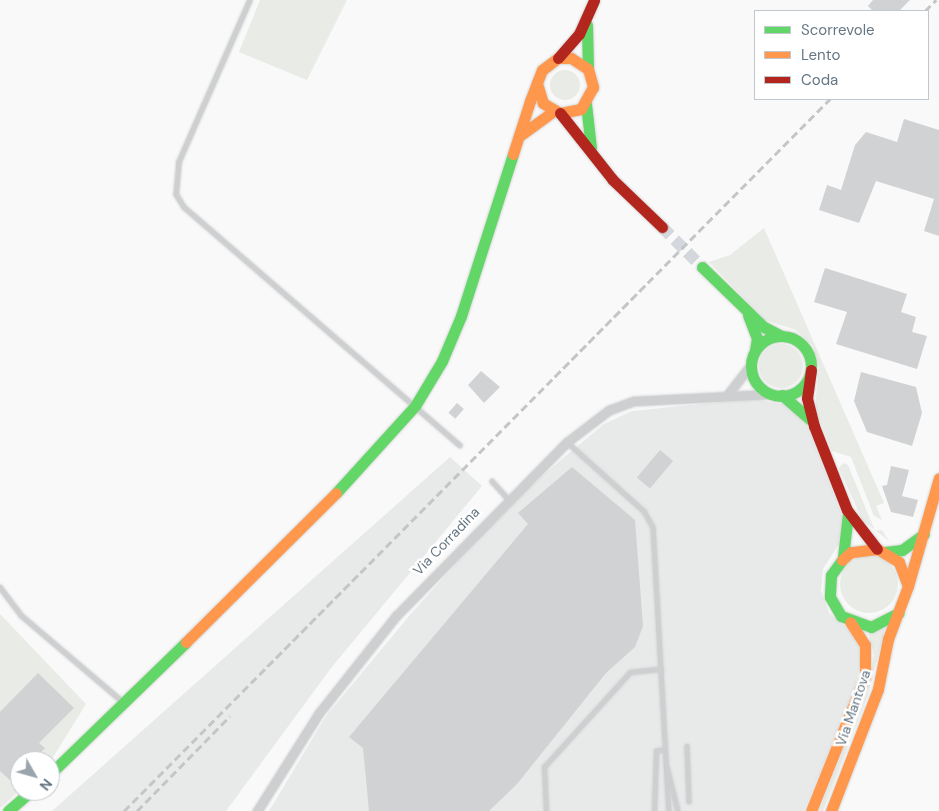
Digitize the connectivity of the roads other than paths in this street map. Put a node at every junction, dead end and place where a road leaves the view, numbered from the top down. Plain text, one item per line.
1 (250, 0) edge
2 (594, 0) edge
3 (589, 13) junction
4 (558, 58) junction
5 (588, 69) junction
6 (537, 83) junction
7 (586, 104) junction
8 (558, 112) junction
9 (522, 134) junction
10 (591, 150) junction
11 (662, 227) tunnel mouth
12 (702, 267) tunnel mouth
13 (744, 309) junction
14 (782, 336) junction
15 (755, 351) junction
16 (752, 363) junction
17 (811, 370) junction
18 (728, 394) junction
19 (777, 395) junction
20 (415, 406) junction
21 (814, 426) junction
22 (567, 442) junction
23 (460, 445) dead end
24 (939, 478) edge
25 (492, 481) dead end
26 (508, 499) junction
27 (848, 510) junction
28 (926, 530) junction
29 (881, 550) junction
30 (844, 557) junction
31 (908, 586) junction
32 (0, 587) edge
33 (899, 613) junction
34 (850, 622) junction
35 (661, 668) junction
36 (126, 704) junction
37 (687, 746) dead end
38 (664, 749) junction
39 (665, 760) junction
40 (60, 765) edge
41 (20, 801) edge
42 (689, 801) dead end
43 (8, 811) edge
44 (257, 811) edge
45 (546, 811) edge
46 (654, 811) edge
47 (669, 811) edge
48 (678, 811) edge
49 (811, 811) edge
50 (831, 811) edge

1 - 20 lane
2 - 3 main road
3 - 4 main road
3 - 5 main road
4 - 5 main road
4 - 6 main road
5 - 7 main road
6 - 8 main road
6 - 9 main road
7 - 8 main road
7 - 10 main road
8 - 9 main road
8 - 10 main road
9 - 20 main road
10 - 11 main road
12 - 13 main road
13 - 14 main road
13 - 15 main road
14 - 15 main road
14 - 17 main road
15 - 16 main road
16 - 18 street
16 - 19 main road
17 - 19 main road
17 - 21 main road
18 - 19 street, Via Corradina
18 - 22 street, Via Corradina
19 - 21 main road
20 - 23 lane
20 - 36 main road
21 - 27 main road
22 - 26 street, Via Corradina
22 - 35 lane
24 - 28 main road, Via Mantova
25 - 26 lane
26 - 44 street, Via Corradina
27 - 29 main road
27 - 30 main road
28 - 29 main road
28 - 31 main road, Via Mantova
29 - 30 main road
29 - 31 main road
30 - 34 main road, Via Mantova
31 - 33 main road, Via Mantova
32 - 36 lane
33 - 34 main road
33 - 50 main road, Via Mantova
34 - 49 main road, Via Mantova
35 - 38 lane
35 - 45 lane
36 - 40 main road
37 - 42 lane
38 - 39 lane
38 - 46 lane
39 - 47 lane
39 - 48 lane
41 - 43 main road

